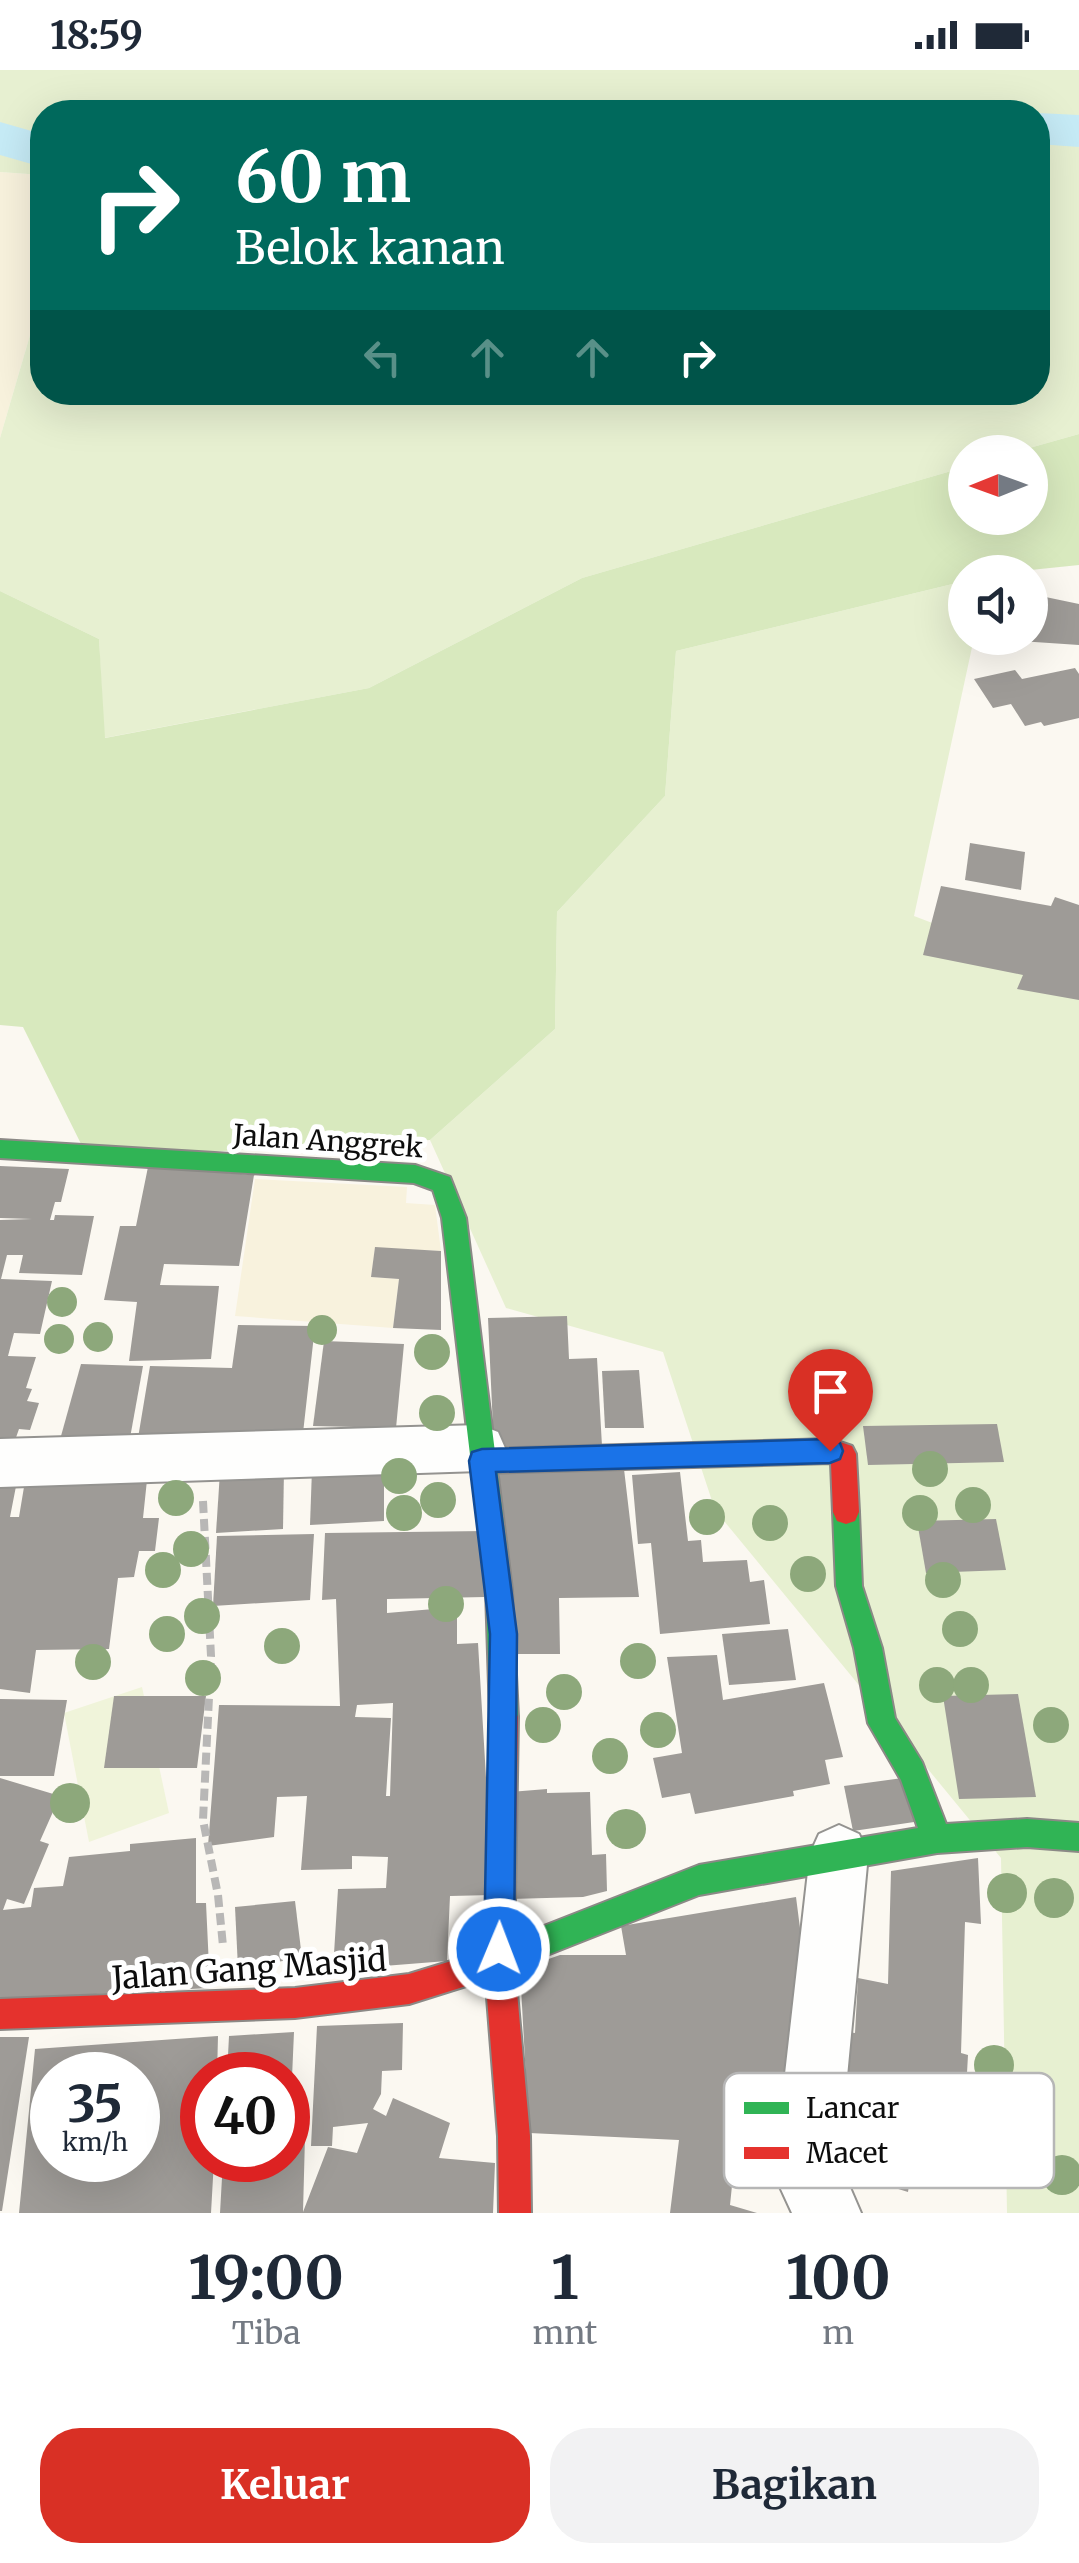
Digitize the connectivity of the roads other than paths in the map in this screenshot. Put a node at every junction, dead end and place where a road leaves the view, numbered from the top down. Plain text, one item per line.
1 (0, 1149) edge
2 (481, 1455) junction
3 (0, 1462) edge
4 (1079, 1837) edge
5 (936, 1839) junction
6 (839, 1854) junction
7 (499, 1958) junction
8 (0, 2014) edge
9 (816, 2073) edge
10 (813, 2188) edge
11 (515, 2213) edge
12 (829, 2213) edge

1 - 2 street, Jalan Anggrek
2 - 3 street
2 - 5 street
2 - 7 street
4 - 5 street, Jalan Gang Masjid
5 - 6 street, Jalan Gang Masjid
6 - 7 street, Jalan Gang Masjid
6 - 9 street
7 - 8 street, Jalan Gang Masjid
7 - 11 street
10 - 12 street

